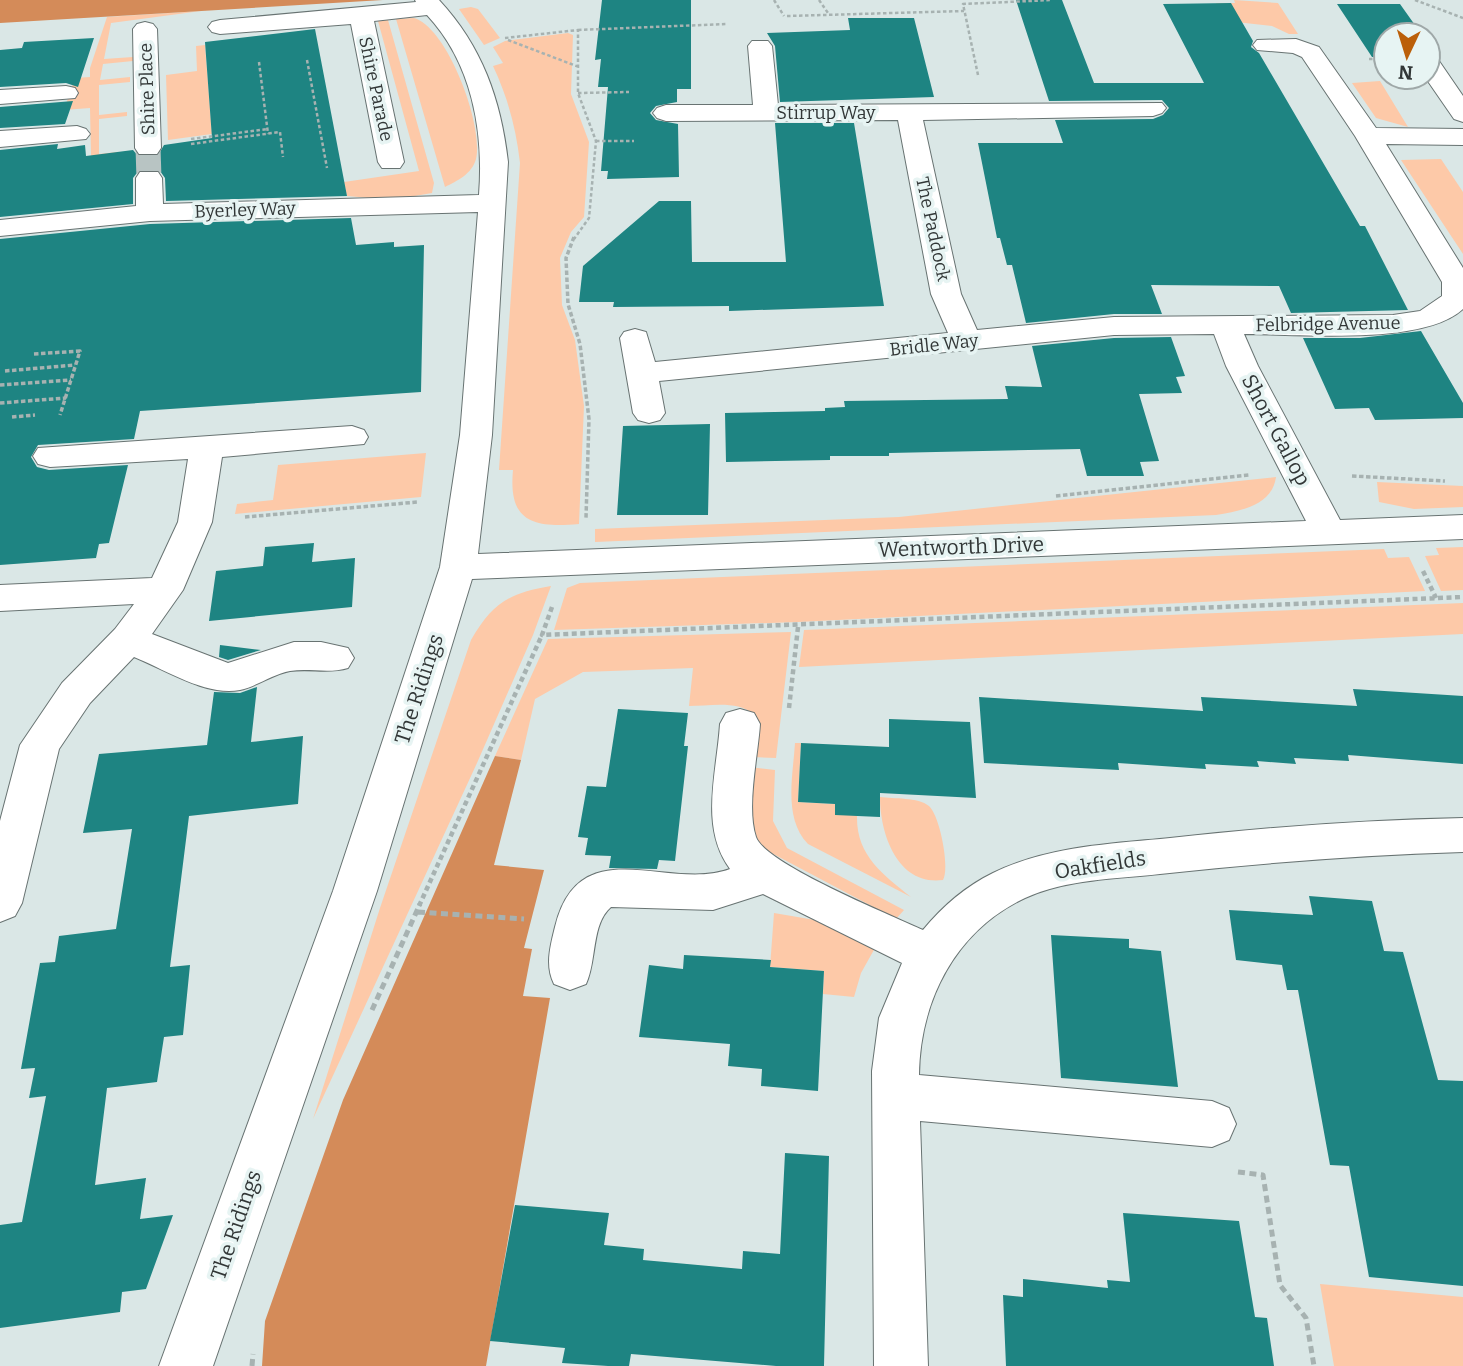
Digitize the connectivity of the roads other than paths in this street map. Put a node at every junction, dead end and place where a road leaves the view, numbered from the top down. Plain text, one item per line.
1 (429, 4) edge
2 (361, 16) junction
3 (220, 27) dead end
4 (145, 29) dead end
5 (1265, 45) dead end
6 (760, 46) dead end
7 (1442, 83) edge
8 (980, 86) road end
9 (66, 93) dead end
10 (0, 97) edge
11 (1153, 108) dead end
12 (909, 112) junction
13 (986, 112) junction
14 (766, 113) junction
15 (1463, 114) edge
16 (77, 134) dead end
17 (1368, 136) junction
18 (1463, 137) edge
19 (0, 139) edge
20 (666, 140) dead end
21 (148, 148) tunnel mouth
22 (391, 162) dead end
23 (149, 178) tunnel mouth
24 (491, 203) junction
25 (150, 213) junction
26 (0, 228) edge
27 (1430, 320) junction
28 (1463, 324) edge
29 (1226, 326) junction
30 (635, 338) dead end
31 (967, 342) junction
32 (642, 373) junction
33 (649, 413) dead end
34 (352, 437) dead end
35 (207, 447) junction
36 (50, 456) road end
37 (1463, 527) edge
38 (1330, 533) junction
39 (458, 566) junction
40 (165, 590) junction
41 (0, 597) edge
42 (128, 639) junction
43 (335, 658) dead end
44 (740, 724) dead end
45 (1461, 839) edge
46 (764, 874) junction
47 (2, 887) edge
48 (930, 955) junction
49 (570, 970) dead end
50 (895, 1096) junction
51 (1212, 1124) road end
52 (186, 1366) edge
53 (901, 1366) edge

1 - 2 street, Shire Parade
1 - 24 street, The Ridings
2 - 3 street, Shire Parade
2 - 22 street, Shire Parade
4 - 21 street, Shire Place
5 - 17 street, Felbridge Avenue
6 - 14 street
7 - 15 street
8 - 13 street
9 - 10 street
11 - 13 street, Stirrup Way
12 - 13 street, Stirrup Way
12 - 14 street, Stirrup Way
12 - 31 street, The Paddock
14 - 20 street, Stirrup Way
16 - 19 street
17 - 18 street
17 - 27 street, Felbridge Avenue
23 - 25 street
24 - 25 street, Byerley Way
24 - 39 street, The Ridings
25 - 26 street, Byerley Way
27 - 28 street, Felbridge Avenue
27 - 29 street, Felbridge Avenue
29 - 31 street, Bridle Way
29 - 38 street, Short Gallop
30 - 32 street
31 - 32 street, Bridle Way
32 - 33 street
34 - 35 street
35 - 36 street
35 - 40 street
37 - 38 street, Wentworth Drive
38 - 39 street, Wentworth Drive
39 - 52 street, The Ridings
40 - 41 street
40 - 42 street
42 - 43 street
42 - 47 street
44 - 46 street
45 - 48 street, Oakfields
46 - 48 street
46 - 49 street
48 - 50 street, Oakfields
50 - 51 street
50 - 53 street, Oakfields

